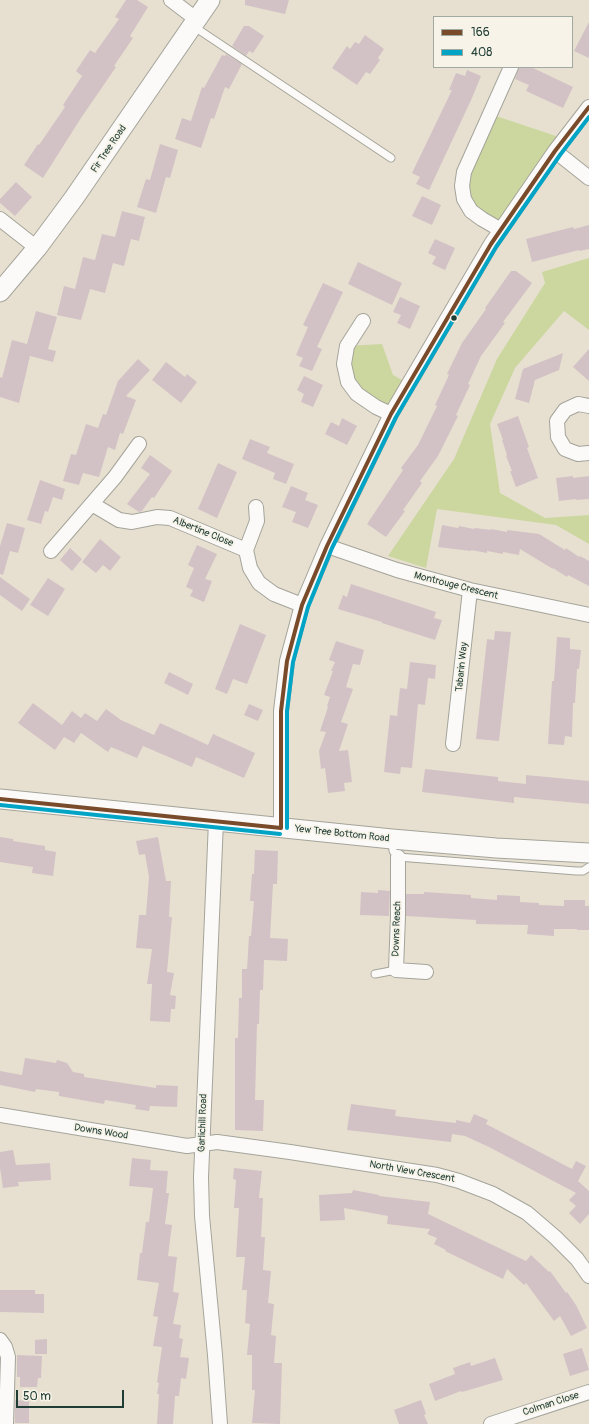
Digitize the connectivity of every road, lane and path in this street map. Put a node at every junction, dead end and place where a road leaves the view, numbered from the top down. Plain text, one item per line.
1 (171, 0) edge
2 (210, 0) edge
3 (194, 22) junction
4 (511, 68) edge
5 (589, 107) edge
6 (555, 151) junction
7 (391, 158) dead end
8 (589, 178) edge
9 (0, 219) edge
10 (501, 230) junction
11 (37, 248) junction
12 (0, 292) edge
13 (362, 321) dead end
14 (589, 406) edge
15 (391, 414) junction
16 (139, 444) dead end
17 (589, 453) edge
18 (92, 504) junction
19 (256, 507) dead end
20 (327, 546) junction
21 (246, 550) junction
22 (51, 551) dead end
23 (470, 590) junction
24 (302, 605) junction
25 (589, 616) edge
26 (453, 744) dead end
27 (0, 799) edge
28 (216, 821) junction
29 (281, 828) junction
30 (392, 839) junction
31 (589, 853) edge
32 (398, 857) junction
33 (589, 867) edge
34 (396, 970) junction
35 (426, 972) dead end
36 (375, 974) dead end
37 (0, 1115) edge
38 (202, 1143) junction
39 (589, 1276) edge
40 (0, 1340) edge
41 (589, 1392) edge
42 (6, 1424) edge
43 (220, 1424) edge
44 (491, 1424) edge

1 - 3 street
2 - 3 main road, Fir Tree Road
3 - 7 lane
3 - 11 main road, Fir Tree Road
4 - 10 street
5 - 6 street
6 - 8 street
6 - 10 street
9 - 11 street
10 - 15 street
11 - 12 main road, Fir Tree Road
13 - 15 street
14 - 17 street
15 - 20 street
16 - 18 street
18 - 21 street, Albertine Close
18 - 22 street
19 - 21 street
20 - 23 street, Montrouge Crescent
20 - 24 street
21 - 24 street
23 - 25 street, Montrouge Crescent
23 - 26 street, Tabarin Way
24 - 29 street
27 - 28 main road, Yew Tree Bottom Road
28 - 29 main road, Yew Tree Bottom Road
28 - 38 street, Garlichill Road
29 - 30 main road, Yew Tree Bottom Road
30 - 31 main road, Yew Tree Bottom Road
30 - 32 lane
32 - 33 lane
32 - 34 street, Downs Reach
34 - 35 street, Downs Reach
34 - 36 lane
37 - 38 street, Downs Wood
38 - 39 street, North View Crescent
38 - 43 street, Garlichill Road
40 - 42 street
41 - 44 street, Colman Close

